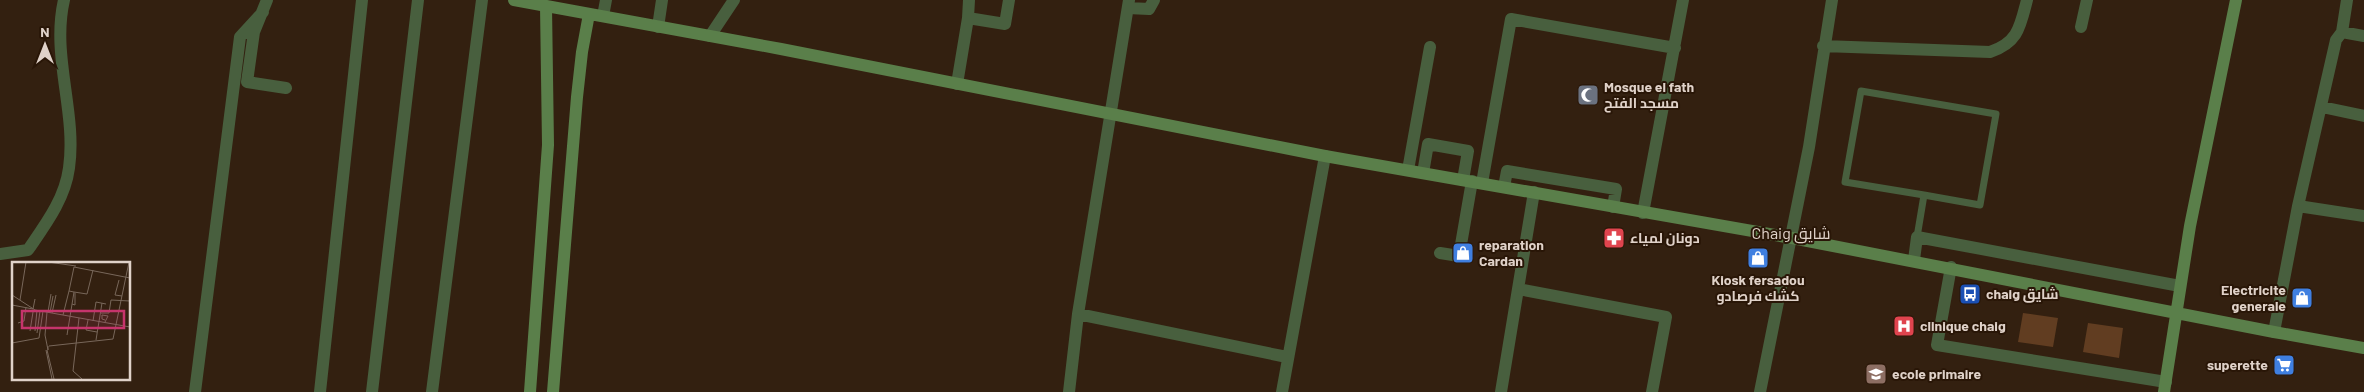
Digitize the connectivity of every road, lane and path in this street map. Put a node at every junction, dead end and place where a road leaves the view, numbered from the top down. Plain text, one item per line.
1 (64, 0) edge
2 (362, 0) edge
3 (418, 0) edge
4 (482, 0) edge
5 (514, 0) edge
6 (606, 0) edge
7 (662, 0) edge
8 (734, 0) edge
9 (969, 0) edge
10 (1009, 0) edge
11 (1154, 0) edge
12 (1683, 0) edge
13 (1832, 0) edge
14 (2027, 0) edge
15 (2087, 0) edge
16 (2236, 0) edge
17 (2347, 0) edge
18 (1129, 4) edge
19 (265, 6) edge
20 (546, 6) junction
21 (589, 14) junction
22 (603, 16) junction
23 (968, 18) junction
24 (658, 27) junction
25 (2081, 27) dead end
26 (2342, 32) junction
27 (710, 36) junction
28 (2364, 36) edge
29 (1823, 46) junction
30 (1430, 47) dead end
31 (1675, 48) junction
32 (957, 84) junction
33 (286, 88) dead end
34 (2322, 107) junction
35 (1112, 115) junction
36 (2364, 116) edge
37 (1325, 156) junction
38 (1408, 170) junction
39 (1422, 173) junction
40 (1472, 181) junction
41 (1504, 187) junction
42 (1534, 192) junction
43 (1924, 195) junction
44 (2298, 206) junction
45 (1613, 207) junction
46 (1643, 212) junction
47 (2364, 216) edge
48 (1917, 237) junction
49 (1792, 238) junction
50 (1440, 253) dead end
51 (0, 254) edge
52 (1914, 260) junction
53 (1951, 267) junction
54 (2180, 286) junction
55 (1518, 289) junction
56 (2176, 312) junction
57 (1078, 314) junction
58 (2274, 332) junction
59 (2364, 348) edge
60 (1287, 357) junction
61 (2165, 387) edge
62 (195, 392) edge
63 (320, 392) edge
64 (372, 392) edge
65 (432, 392) edge
66 (530, 392) edge
67 (553, 392) edge
68 (1069, 392) edge
69 (1282, 392) edge
70 (1501, 392) edge
71 (1652, 392) edge
72 (1760, 392) edge

1 - 51 street
2 - 63 street
3 - 64 street
4 - 65 street
5 - 20 main road
6 - 22 street
7 - 24 street
8 - 27 street
9 - 23 street
10 - 23 street
11 - 18 street
12 - 31 street
13 - 29 street
14 - 29 street
15 - 25 street
16 - 54 main road
17 - 26 street
18 - 35 street
19 - 33 street
19 - 62 street
20 - 21 main road
20 - 66 main road
21 - 22 main road
21 - 67 main road
22 - 24 main road
23 - 32 street
24 - 27 main road
26 - 28 street
26 - 34 street
27 - 32 main road
29 - 49 street
30 - 38 street
31 - 40 street
31 - 46 street
32 - 35 main road
34 - 36 street
34 - 44 street
35 - 37 main road
35 - 57 street
37 - 38 main road
37 - 60 street
38 - 39 main road
39 - 40 main road
39 - 40 street
40 - 41 main road
40 - 50 street
41 - 42 main road
41 - 45 street
42 - 45 main road
42 - 55 street
43 - 43 lane
43 - 48 lane
44 - 47 street
44 - 58 street
45 - 46 main road
46 - 49 main road
48 - 52 street
48 - 54 street
49 - 52 main road
49 - 72 street
52 - 53 main road
53 - 56 main road
53 - 61 street
54 - 56 main road
55 - 70 street
55 - 71 street
56 - 58 main road
56 - 61 main road
57 - 60 street
57 - 68 street
58 - 59 main road
60 - 69 street

